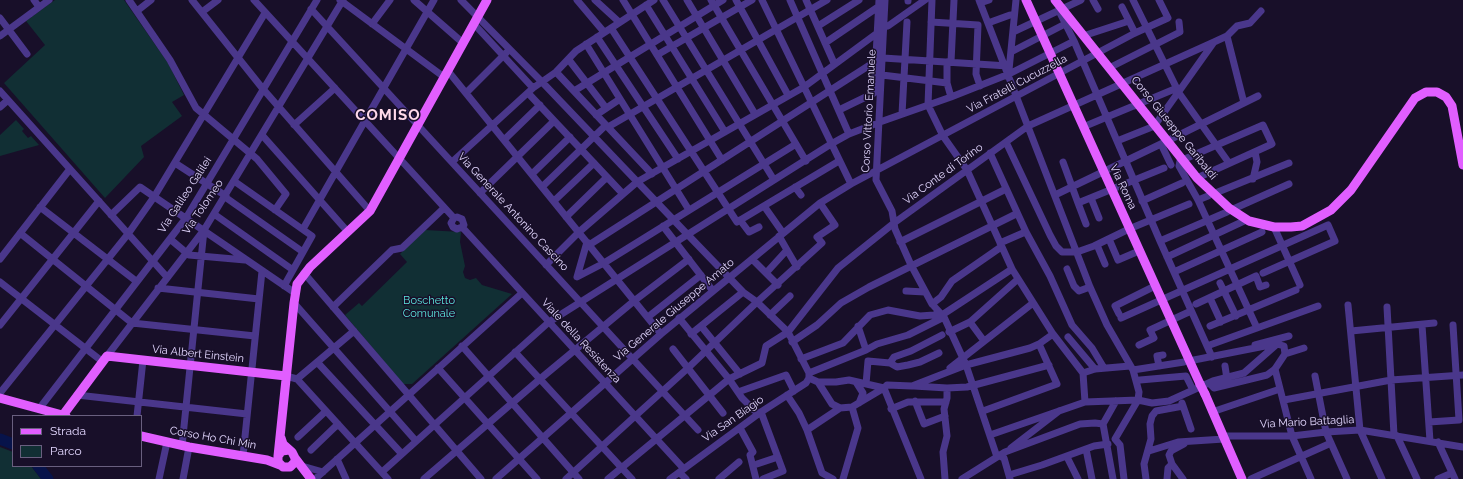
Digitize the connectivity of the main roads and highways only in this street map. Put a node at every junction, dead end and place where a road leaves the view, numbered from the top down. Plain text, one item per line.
1 (487, 0) edge
2 (1026, 0) edge
3 (1055, 0) edge
4 (1463, 165) edge
5 (105, 359) joint
6 (286, 376) junction
7 (0, 398) edge
8 (61, 415) edge
9 (65, 415) edge
10 (142, 436) edge
11 (280, 437) junction
12 (289, 450) junction
13 (279, 460) junction
14 (300, 465) junction
15 (312, 479) edge
16 (1242, 479) edge

1 - 6 main road
2 - 16 main road, Via Roma, bridge
3 - 4 main road, Corso Giuseppe Garibaldi
5 - 6 main road, Via Albert Einstein
5 - 9 main road, Via Tolomeo
6 - 11 main road
7 - 8 main road
10 - 13 main road, Corso Ho Chi Min
11 - 12 main road
11 - 13 main road
12 - 13 main road
12 - 14 main road
13 - 14 main road, Corso Ho Chi Min
14 - 15 main road

